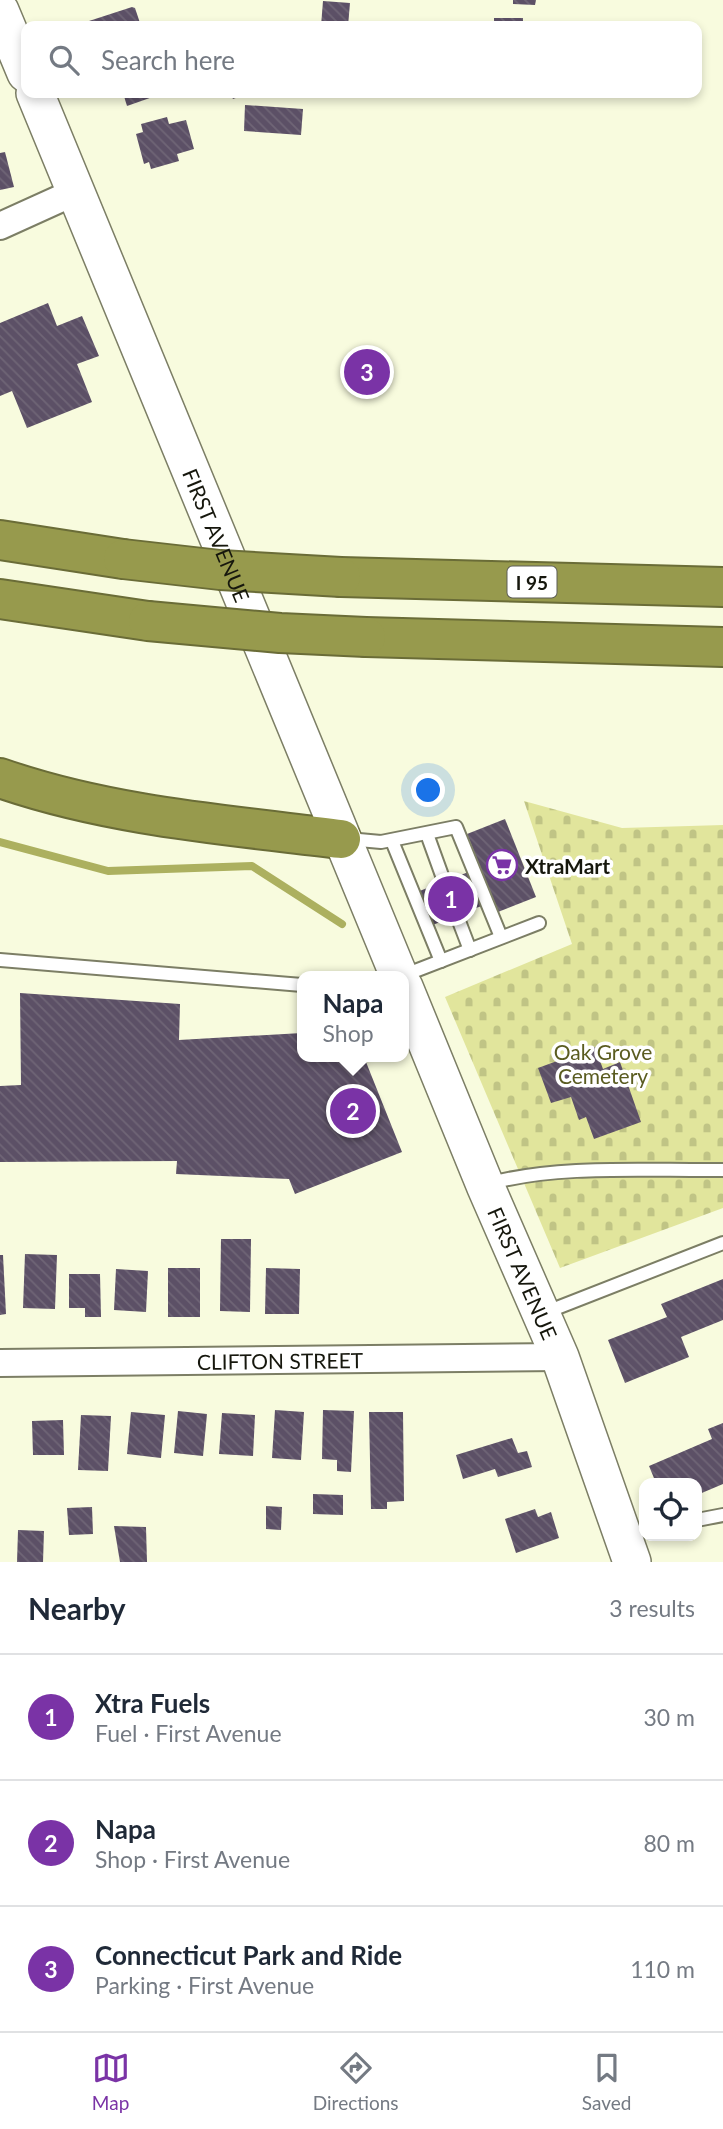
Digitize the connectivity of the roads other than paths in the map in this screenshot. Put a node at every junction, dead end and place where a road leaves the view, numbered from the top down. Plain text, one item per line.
1 (0, 11) edge
2 (21, 61) edge
3 (36, 98) edge
4 (75, 192) junction
5 (0, 226) edge
6 (0, 540) edge
7 (723, 587) edge
8 (0, 598) edge
9 (723, 647) edge
10 (0, 778) edge
11 (426, 834) junction
12 (341, 839) junction
13 (392, 841) junction
14 (444, 881) dead end
15 (457, 916) dead end
16 (539, 923) dead end
17 (502, 937) junction
18 (470, 950) junction
19 (0, 960) edge
20 (441, 961) junction
21 (397, 971) edge
22 (409, 982) edge
23 (297, 985) edge
24 (409, 1001) edge
25 (723, 1170) edge
26 (485, 1185) junction
27 (723, 1243) edge
28 (540, 1315) junction
29 (560, 1357) junction
30 (0, 1363) edge
31 (723, 1515) edge
32 (702, 1519) edge
33 (630, 1545) edge

1 - 2 main road
3 - 4 main road, FIRST AVENUE
4 - 5 street
4 - 12 main road, FIRST AVENUE
6 - 7 highway, I 95, bridge
8 - 9 highway, bridge
10 - 12 highway
11 - 13 lane
11 - 14 lane
11 - 17 lane
12 - 13 lane
12 - 21 main road, FIRST AVENUE
13 - 20 lane
15 - 18 lane
16 - 17 lane
17 - 18 lane
18 - 20 lane
19 - 23 lane
20 - 22 lane
24 - 26 main road, FIRST AVENUE
25 - 26 lane
26 - 28 main road, FIRST AVENUE
27 - 28 lane
28 - 29 main road, FIRST AVENUE
29 - 30 street, CLIFTON STREET
29 - 33 main road, FIRST AVENUE
31 - 32 lane

